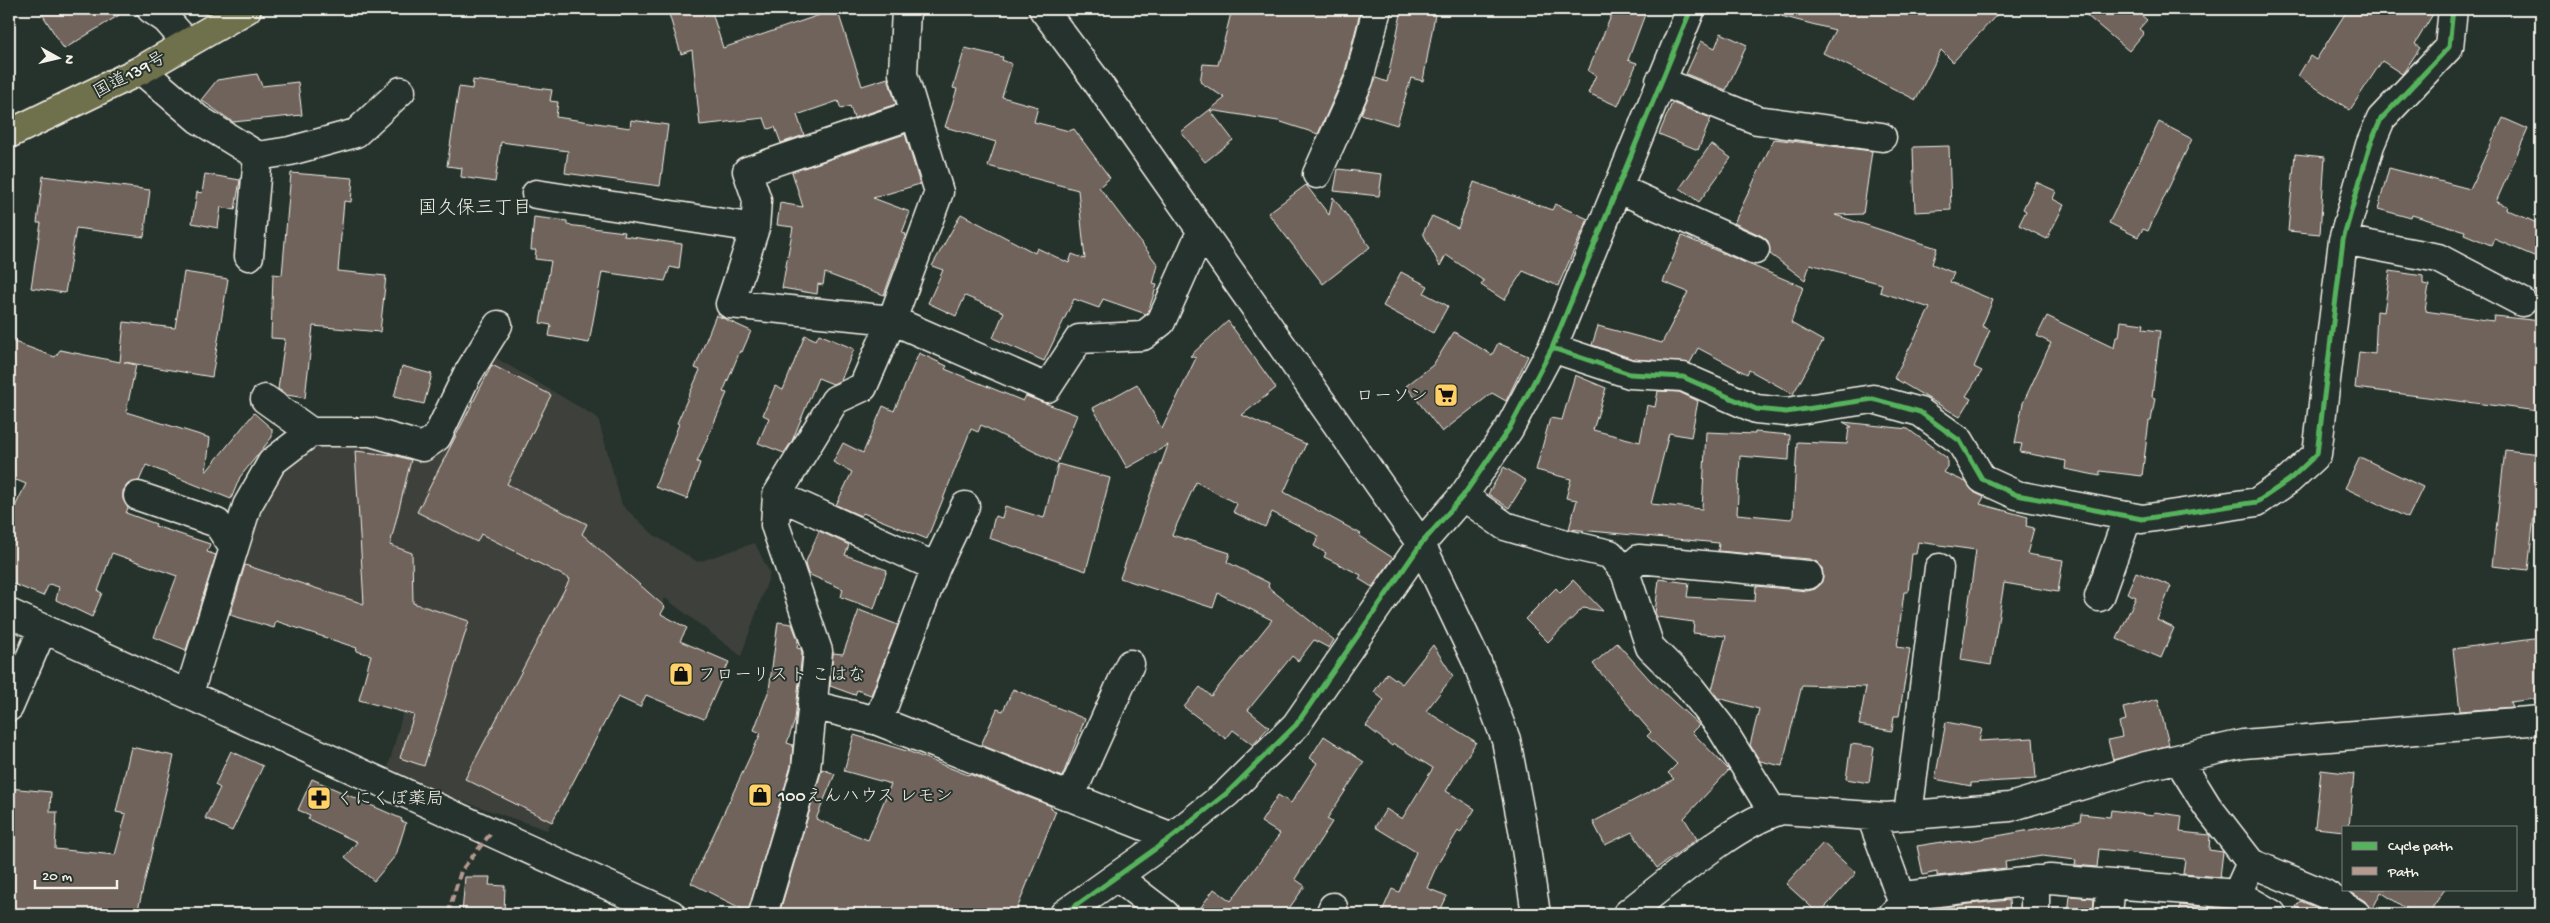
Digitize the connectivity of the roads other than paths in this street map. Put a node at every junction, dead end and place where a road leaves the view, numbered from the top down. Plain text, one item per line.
1 (151, 9) edge
2 (247, 9) edge
3 (906, 9) edge
4 (1044, 9) edge
5 (1378, 9) edge
6 (1691, 9) edge
7 (2453, 9) edge
8 (188, 42) junction
9 (141, 70) junction
10 (1660, 81) junction
11 (401, 91) dead end
12 (915, 114) junction
13 (9, 134) edge
14 (1882, 137) dead end
15 (258, 156) junction
16 (1317, 174) dead end
17 (1617, 188) junction
18 (536, 194) dead end
19 (755, 228) junction
20 (1201, 232) junction
21 (2343, 240) junction
22 (1755, 250) dead end
23 (248, 256) dead end
24 (2522, 302) dead end
25 (892, 320) junction
26 (498, 325) dead end
27 (1552, 348) junction
28 (265, 399) dead end
29 (311, 432) junction
30 (777, 495) junction
31 (138, 496) dead end
32 (1463, 496) junction
33 (965, 506) dead end
34 (2128, 516) junction
35 (1422, 544) junction
36 (233, 546) junction
37 (936, 567) junction
38 (1939, 568) dead end
39 (1625, 572) junction
40 (1808, 575) dead end
41 (2099, 596) dead end
42 (9, 613) edge
43 (43, 628) junction
44 (1130, 664) dead end
45 (189, 693) junction
46 (812, 705) junction
47 (9, 707) edge
48 (2541, 720) edge
49 (878, 721) junction
50 (2178, 759) junction
51 (1070, 797) junction
52 (1773, 812) junction
53 (1908, 815) junction
54 (1871, 816) junction
55 (1172, 837) junction
56 (2251, 863) junction
57 (1117, 877) junction
58 (2035, 880) junction
59 (2111, 884) junction
60 (2237, 894) junction
61 (1898, 909) edge
62 (671, 914) edge
63 (763, 914) edge
64 (1064, 914) edge
65 (1165, 914) edge
66 (1536, 914) edge
67 (1627, 914) edge
68 (2034, 914) edge
69 (2108, 914) edge
70 (2272, 914) edge
71 (2356, 914) edge

1 - 8 street
2 - 8 highway, 国道139号
3 - 12 street
4 - 20 street
5 - 16 street
6 - 10 street
7 - 21 street
8 - 9 highway, 国道139号
9 - 13 highway, 国道139号
9 - 15 street
10 - 14 street
10 - 17 street
11 - 15 street
12 - 19 street
12 - 25 street
15 - 23 street
17 - 22 street
17 - 27 street
18 - 19 street
19 - 25 street
20 - 25 street
20 - 35 street
21 - 24 street
21 - 34 street
25 - 30 street
26 - 29 street
27 - 32 street
27 - 34 street
28 - 29 street
29 - 36 street
30 - 37 street
30 - 46 street
31 - 36 street
32 - 35 street
32 - 39 street
33 - 37 street
34 - 41 street
35 - 55 street
35 - 66 street
36 - 45 street
37 - 49 street
38 - 53 street
39 - 40 street
39 - 52 street
42 - 43 street
43 - 45 street
43 - 47 street
44 - 51 street
45 - 62 street
46 - 49 street
46 - 63 street
48 - 50 street
49 - 51 street
50 - 53 street
50 - 56 street
51 - 55 street
52 - 54 street
52 - 67 street
53 - 54 street
54 - 61 street
55 - 57 street
56 - 60 street
56 - 71 street
57 - 64 street
57 - 65 street
58 - 59 street
58 - 61 street
58 - 68 street
59 - 60 street
59 - 69 street
60 - 70 street

